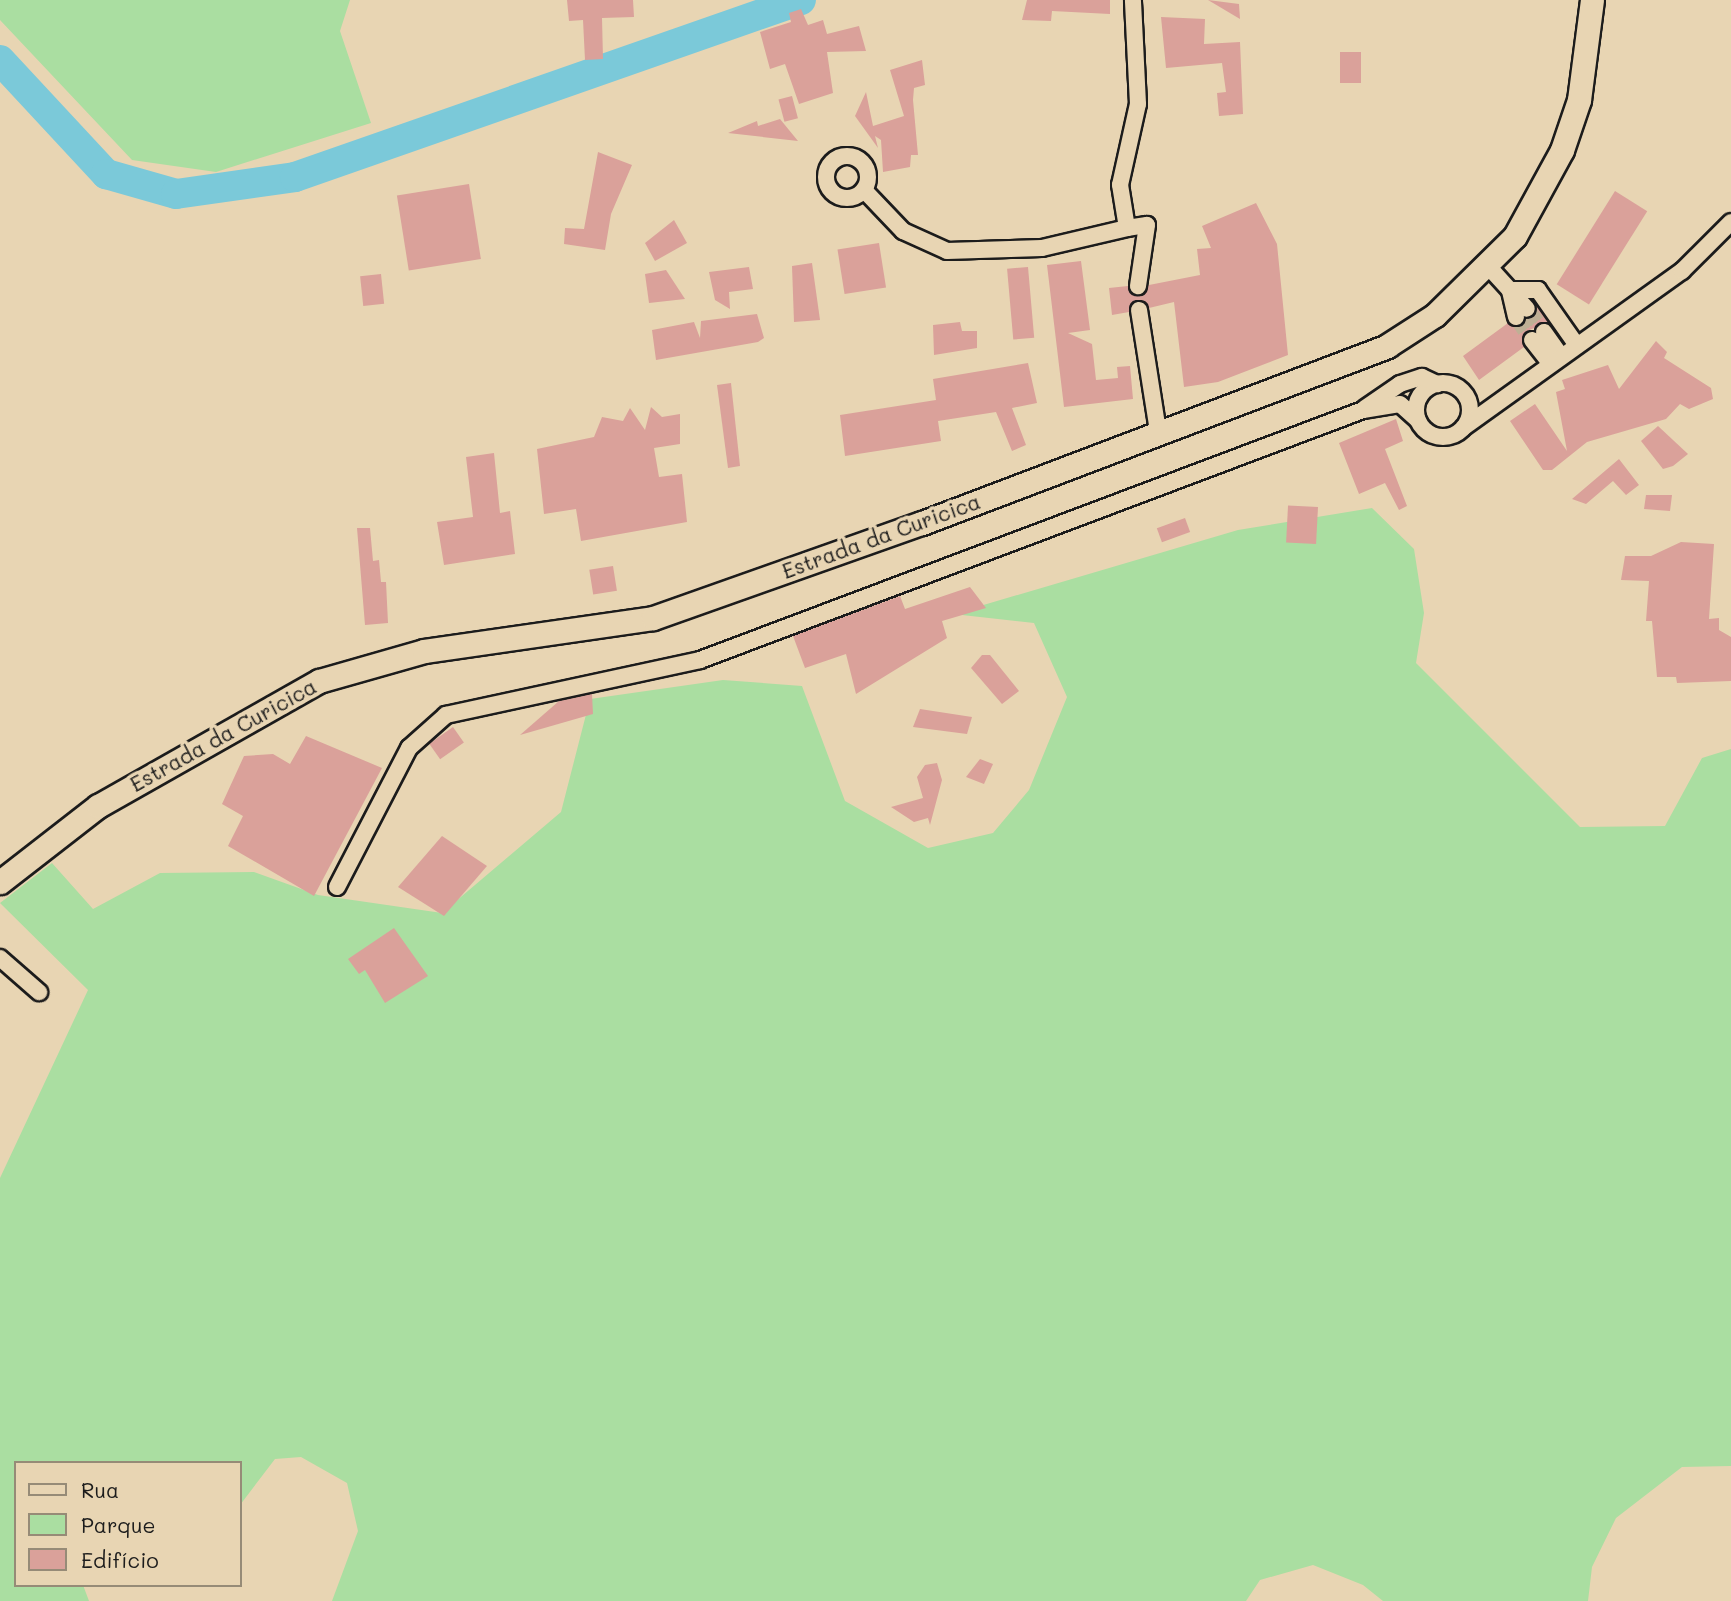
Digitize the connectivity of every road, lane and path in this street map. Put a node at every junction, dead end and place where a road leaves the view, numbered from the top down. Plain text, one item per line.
1 (1133, 0) edge
2 (1592, 0) edge
3 (864, 190) dead end
4 (1731, 222) edge
5 (1127, 228) junction
6 (1487, 265) junction
7 (1138, 286) dead end
8 (1510, 290) junction
9 (1139, 310) dead end
10 (1521, 313) tunnel mouth
11 (1538, 336) tunnel mouth
12 (1576, 344) junction
13 (1555, 358) junction
14 (1437, 384) junction
15 (1463, 392) junction
16 (1508, 393) junction
17 (1363, 410) junction
18 (1418, 420) junction
19 (1464, 426) junction
20 (1158, 431) junction
21 (0, 882) edge
22 (337, 887) dead end
23 (0, 958) edge
24 (39, 992) dead end

1 - 5 street
2 - 6 street, Estrada da Curicica
3 - 5 street
4 - 12 street
5 - 7 street
6 - 8 street
6 - 20 street, Estrada da Curicica
8 - 10 street
8 - 12 street
9 - 20 street
11 - 13 street
12 - 13 street
13 - 16 street
14 - 15 street
14 - 17 street
14 - 18 street
15 - 16 street
15 - 19 street
16 - 19 street
17 - 18 street
17 - 22 street
18 - 19 street
20 - 21 street, Estrada da Curicica
23 - 24 street

